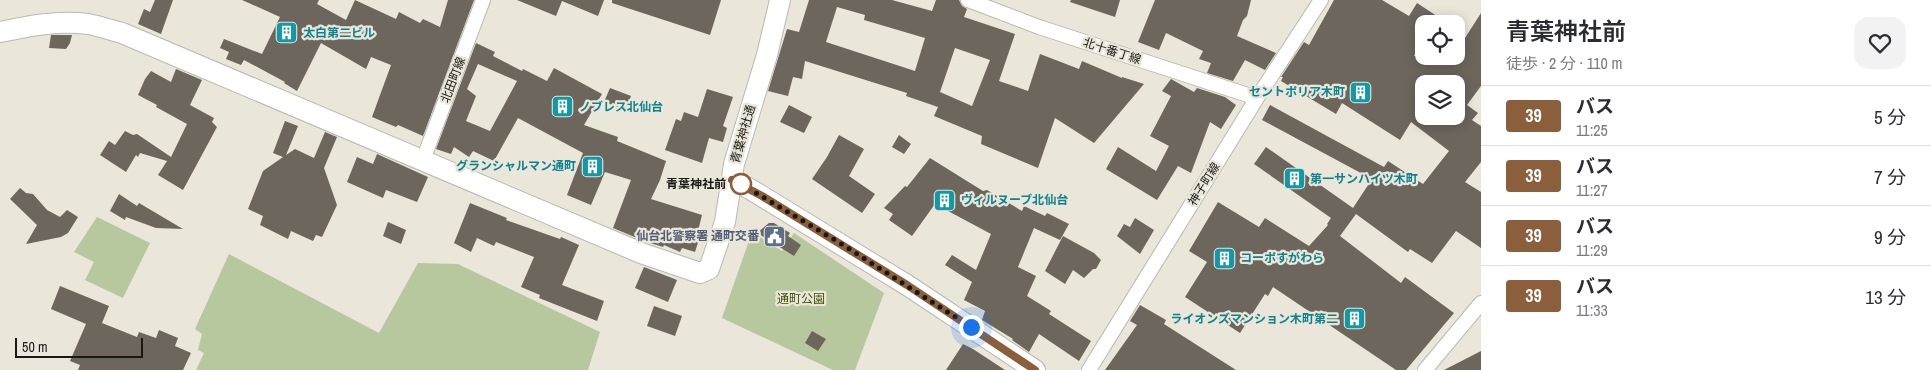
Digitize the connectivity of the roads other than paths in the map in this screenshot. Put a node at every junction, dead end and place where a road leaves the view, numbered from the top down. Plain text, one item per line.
1 (483, 0) edge
2 (780, 0) edge
3 (968, 0) edge
4 (1321, 0) edge
5 (0, 32) edge
6 (1257, 98) junction
7 (423, 160) junction
8 (732, 180) junction
9 (1481, 303) edge
10 (1035, 370) edge
11 (1089, 370) edge
12 (1425, 370) edge

1 - 7 street, 北田町線
2 - 8 street, 青葉神社通
3 - 6 street, 北十番丁線
4 - 6 street, 神子町線
5 - 7 street
6 - 11 street, 神子町線
7 - 8 street, 青葉神社通
8 - 10 street
9 - 12 street

